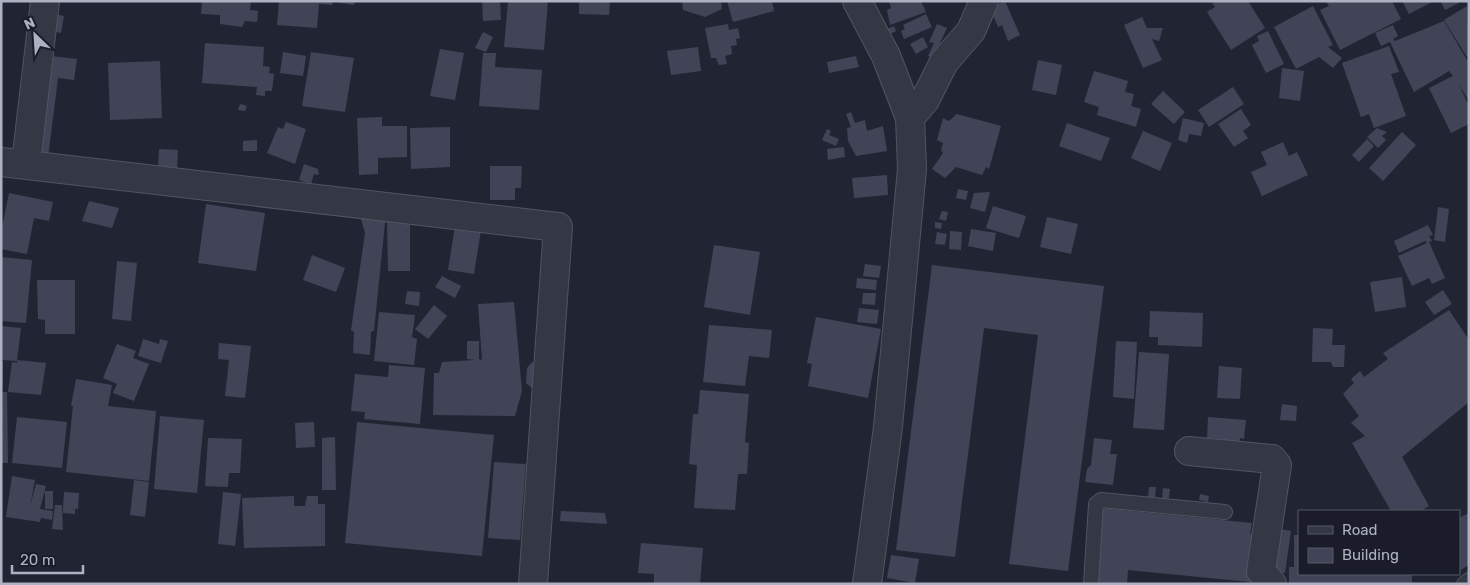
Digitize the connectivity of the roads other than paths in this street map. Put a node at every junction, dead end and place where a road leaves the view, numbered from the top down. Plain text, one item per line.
1 (45, 1) edge
2 (857, 1) edge
3 (984, 1) edge
4 (910, 118) junction
5 (14, 162) edge
6 (1189, 451) dead end
7 (1225, 512) dead end
8 (1469, 580) edge
9 (532, 584) edge
10 (867, 584) edge
11 (1091, 584) edge
12 (1272, 584) edge
13 (1464, 584) edge

1 - 5 street
2 - 4 street
3 - 4 street
4 - 10 street
5 - 9 street
6 - 12 street
7 - 11 lane
8 - 13 lane

